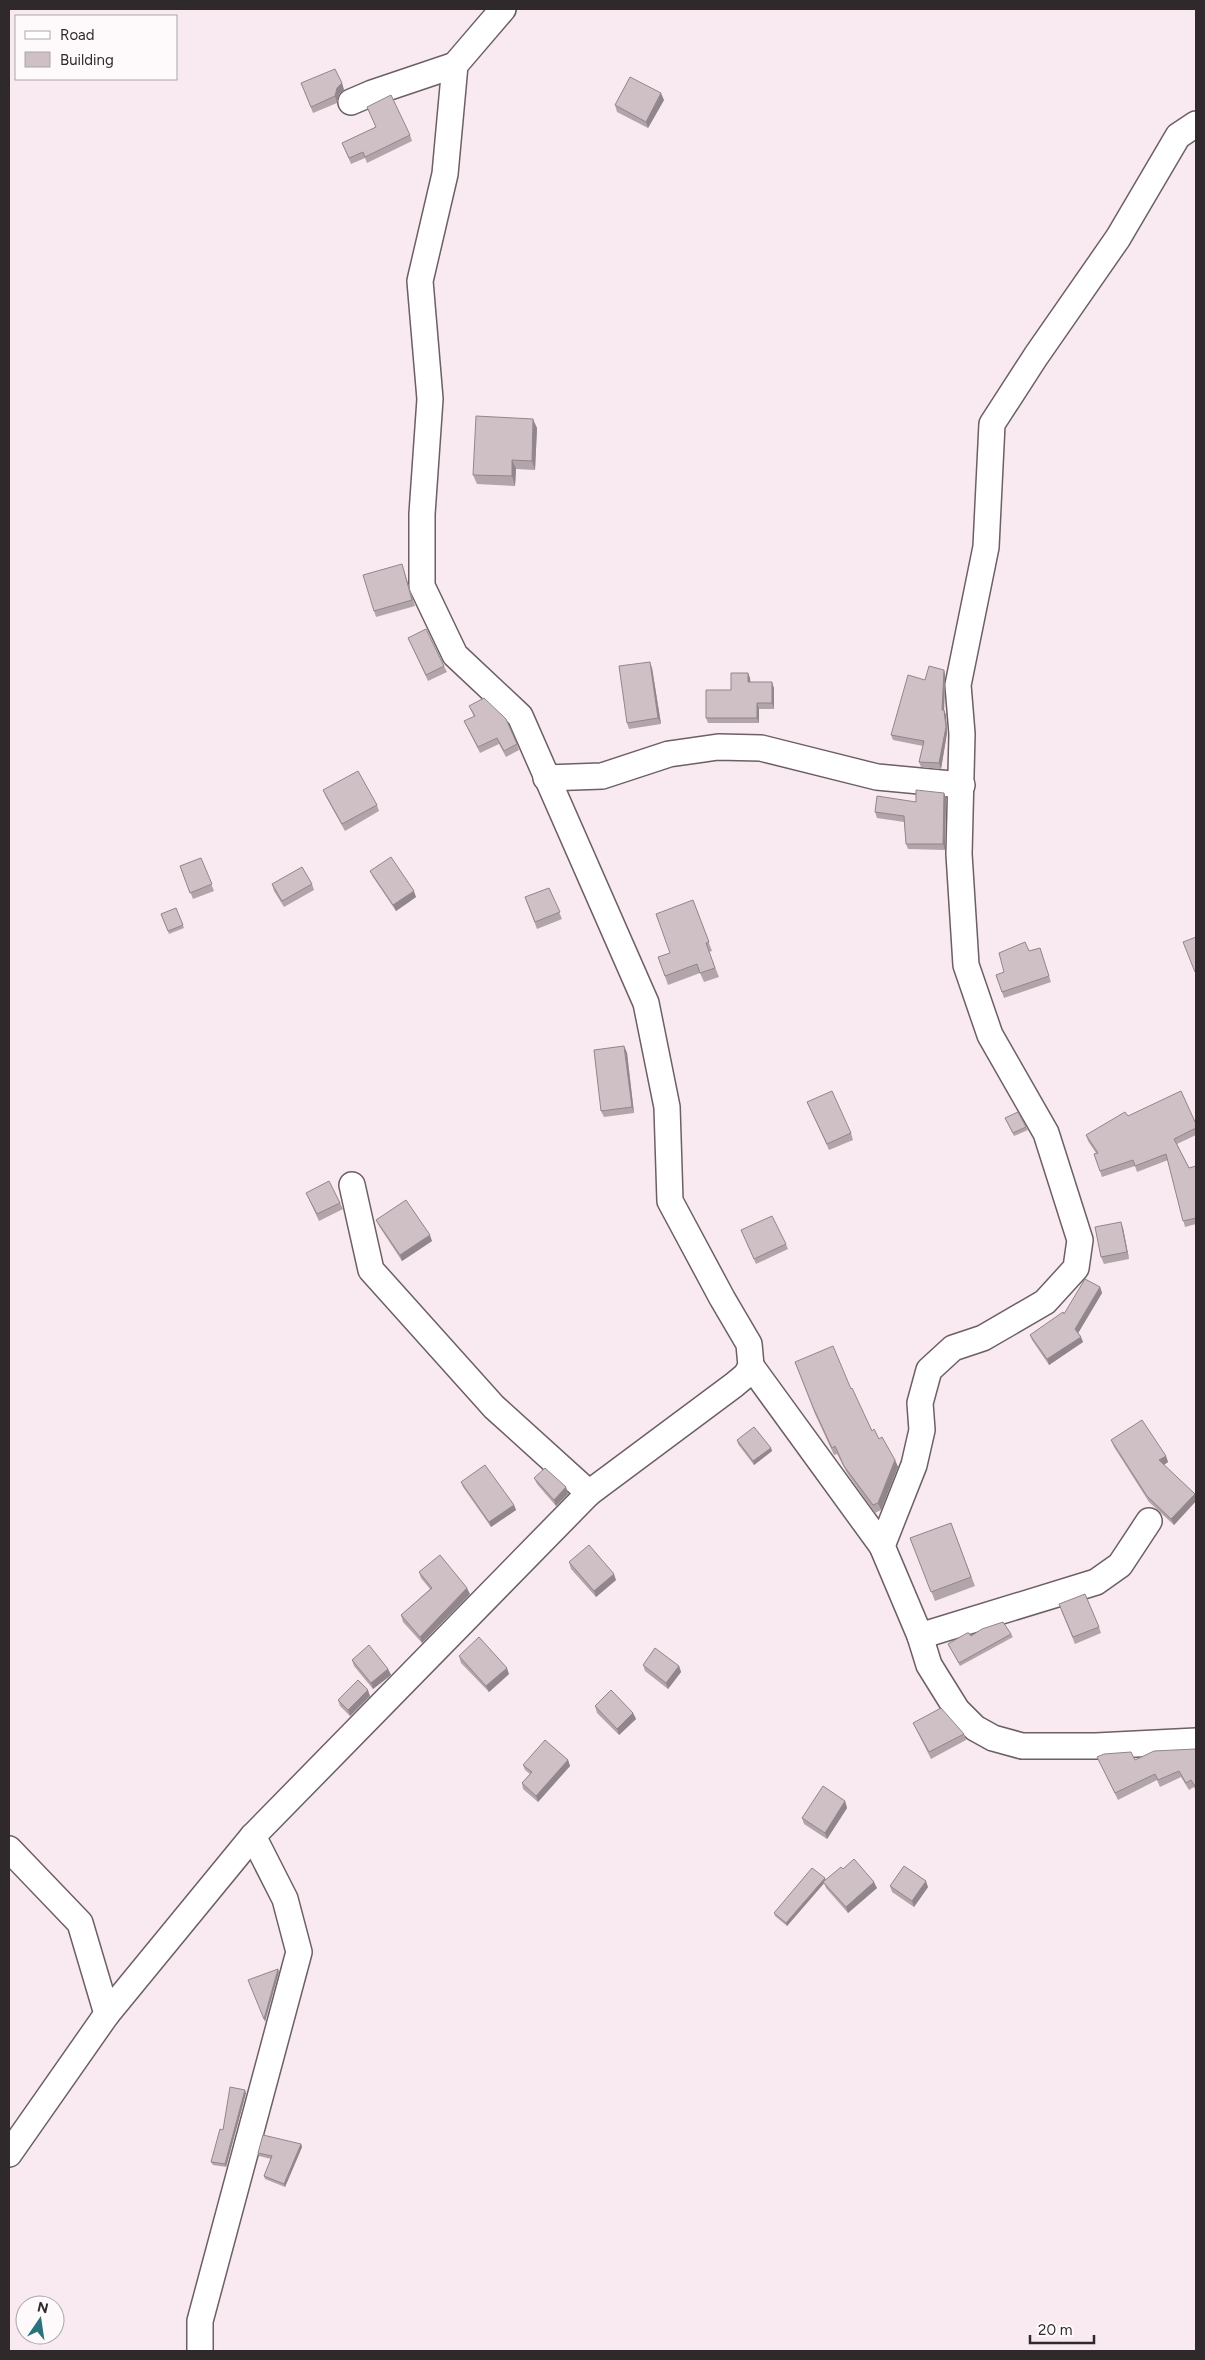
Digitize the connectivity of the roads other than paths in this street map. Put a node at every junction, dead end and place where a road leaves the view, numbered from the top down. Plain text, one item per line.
1 (504, 9) edge
2 (455, 65) junction
3 (351, 102) dead end
4 (1196, 124) edge
5 (546, 778) junction
6 (962, 785) junction
7 (352, 1185) dead end
8 (751, 1366) junction
9 (589, 1493) junction
10 (1149, 1520) dead end
11 (882, 1546) junction
12 (920, 1636) junction
13 (1196, 1740) edge
14 (254, 1836) junction
15 (9, 1849) edge
16 (106, 2014) junction
17 (9, 2154) edge
18 (200, 2351) edge

1 - 2 street
2 - 3 street
2 - 5 street
4 - 6 street
5 - 6 street
5 - 8 street
6 - 11 street
7 - 9 street
8 - 9 street
8 - 11 street
9 - 14 street
10 - 12 street
11 - 12 street
12 - 13 street
14 - 16 street
14 - 18 street
15 - 16 street
16 - 17 street

